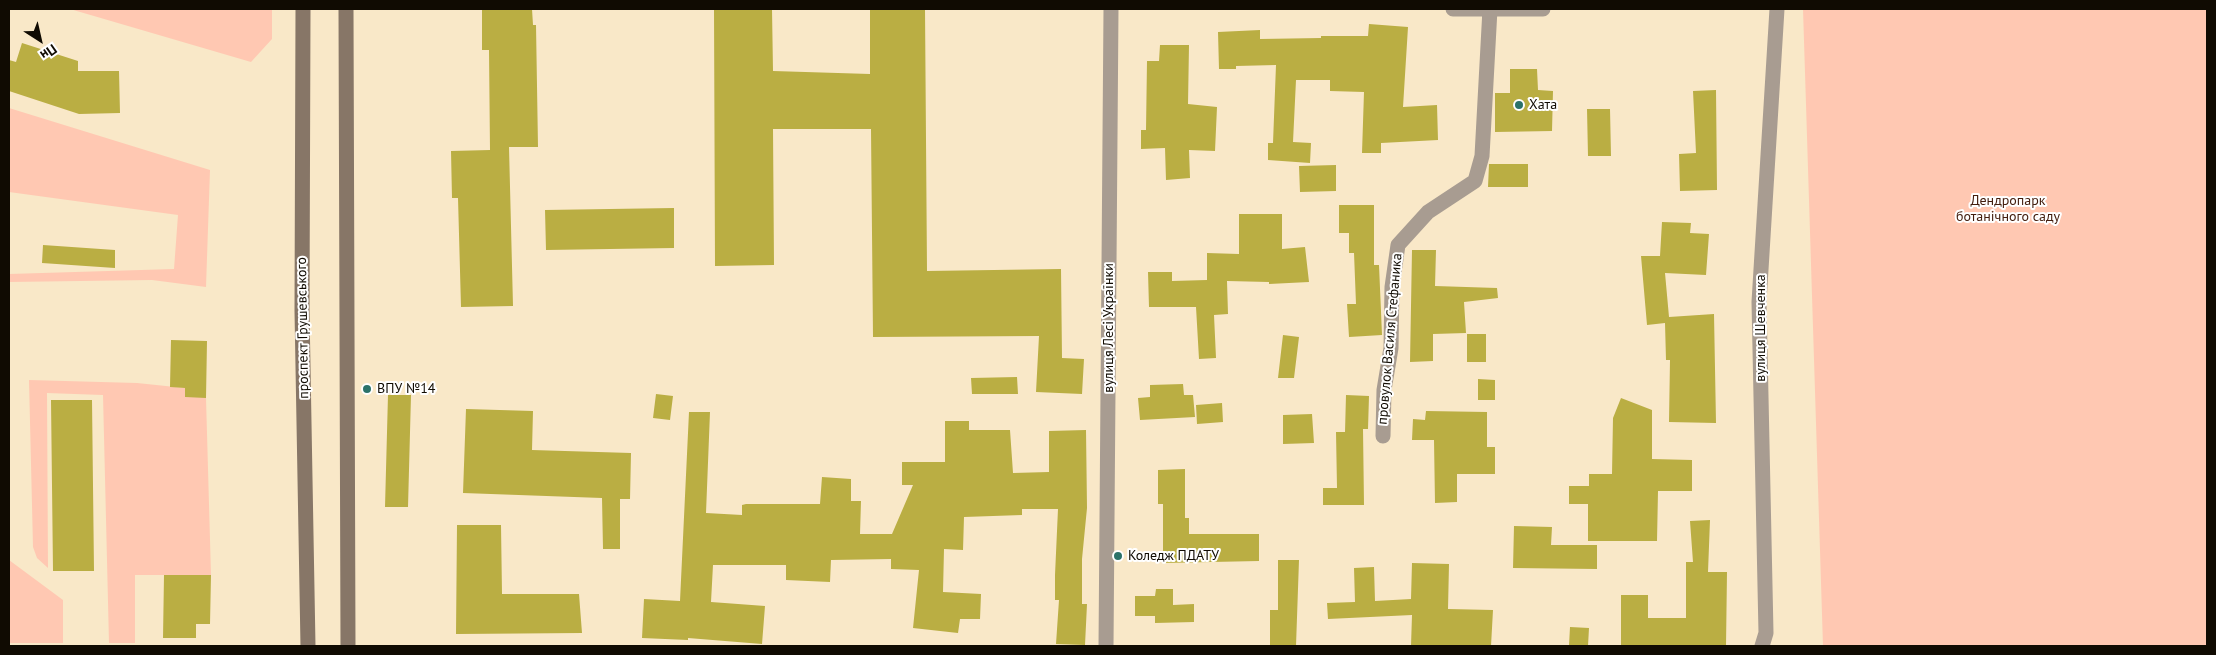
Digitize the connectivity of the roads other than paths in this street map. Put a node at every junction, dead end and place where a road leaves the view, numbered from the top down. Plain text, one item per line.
1 (303, 9) edge
2 (346, 9) edge
3 (1111, 9) edge
4 (1453, 9) edge
5 (1490, 9) edge
6 (1543, 9) edge
7 (1777, 9) edge
8 (1383, 436) dead end
9 (308, 646) edge
10 (348, 646) edge
11 (1106, 646) edge
12 (1762, 646) edge

1 - 9 main road, проспект Грушевського
2 - 10 main road
3 - 11 street, вулиця Лесі Українки
4 - 5 street
5 - 6 street
5 - 8 street, провулок Василя Стефаника
7 - 12 street, вулиця Шевченка

